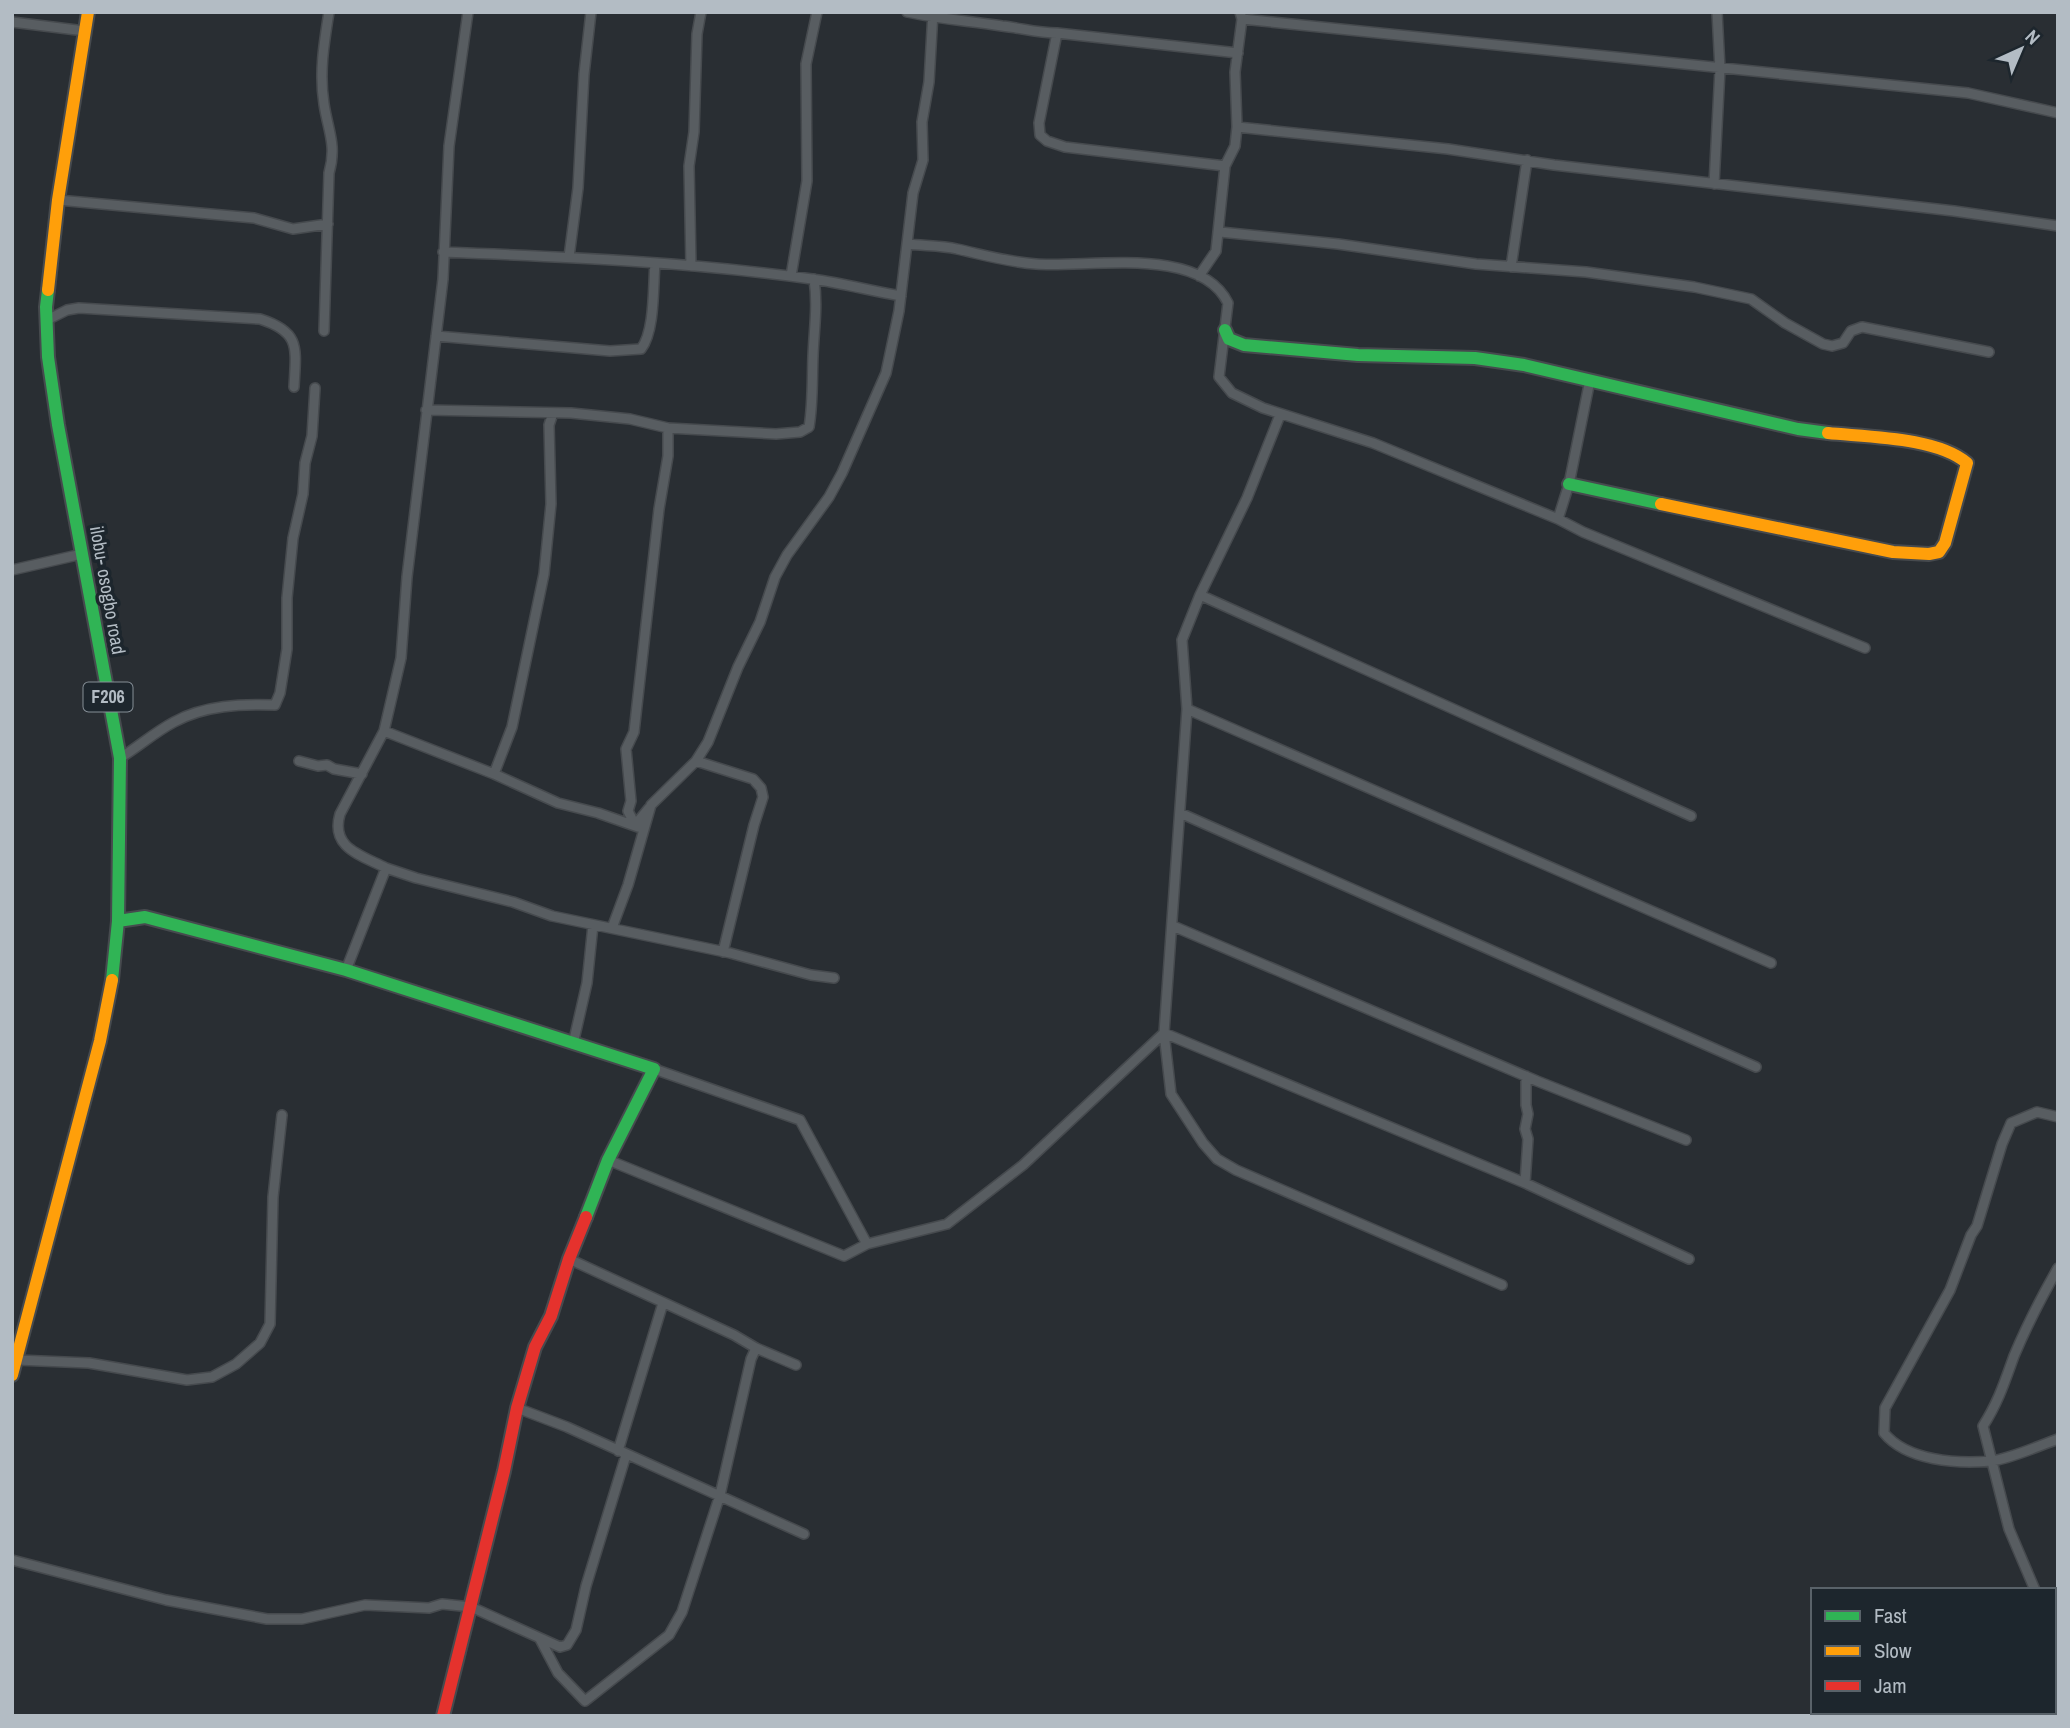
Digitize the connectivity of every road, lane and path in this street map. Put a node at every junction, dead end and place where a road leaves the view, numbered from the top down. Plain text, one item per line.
1 (88, 12) edge
2 (329, 12) edge
3 (468, 12) edge
4 (591, 12) edge
5 (701, 12) edge
6 (817, 12) edge
7 (907, 12) edge
8 (1717, 12) edge
9 (932, 15) edge
10 (1241, 16) edge
11 (12, 22) edge
12 (85, 31) junction
13 (1057, 33) junction
14 (1238, 53) junction
15 (1720, 69) junction
16 (2058, 113) edge
17 (1237, 127) junction
18 (1527, 160) junction
19 (1225, 166) junction
20 (1714, 184) junction
21 (58, 200) junction
22 (328, 224) junction
23 (2058, 226) edge
24 (1220, 232) junction
25 (908, 244) junction
26 (443, 252) junction
27 (569, 257) junction
28 (655, 263) junction
29 (691, 266) junction
30 (1511, 267) junction
31 (791, 276) junction
32 (1199, 276) junction
33 (814, 279) junction
34 (901, 296) junction
35 (47, 320) junction
36 (1225, 330) junction
37 (324, 331) dead end
38 (436, 336) junction
39 (1989, 352) dead end
40 (1590, 380) junction
41 (294, 387) dead end
42 (315, 388) dead end
43 (426, 410) junction
44 (553, 413) junction
45 (1280, 415) junction
46 (668, 428) junction
47 (1569, 484) junction
48 (1558, 519) junction
49 (82, 554) junction
50 (12, 569) edge
51 (1200, 595) junction
52 (1865, 648) dead end
53 (1187, 709) junction
54 (384, 731) junction
55 (120, 758) junction
56 (299, 761) dead end
57 (696, 761) junction
58 (362, 774) junction
59 (495, 774) junction
60 (651, 805) junction
61 (1180, 813) junction
62 (1690, 817) dead end
63 (635, 825) junction
64 (644, 831) junction
65 (386, 868) junction
66 (118, 921) junction
67 (593, 925) junction
68 (1172, 926) junction
69 (612, 928) junction
70 (723, 952) junction
71 (1770, 963) dead end
72 (346, 970) junction
73 (834, 978) dead end
74 (1164, 1033) junction
75 (573, 1044) junction
76 (1756, 1067) dead end
77 (654, 1069) junction
78 (1526, 1076) junction
79 (282, 1115) dead end
80 (2058, 1117) edge
81 (1686, 1140) dead end
82 (608, 1160) junction
83 (1525, 1183) junction
84 (867, 1244) junction
85 (569, 1259) junction
86 (1689, 1259) dead end
87 (2058, 1268) edge
88 (1502, 1285) dead end
89 (663, 1303) junction
90 (756, 1348) junction
91 (16, 1360) junction
92 (796, 1365) dead end
93 (12, 1376) edge
94 (517, 1408) junction
95 (2058, 1439) edge
96 (622, 1453) junction
97 (1993, 1461) junction
98 (720, 1495) junction
99 (804, 1534) dead end
100 (12, 1560) edge
101 (2034, 1588) edge
102 (471, 1607) junction
103 (540, 1639) junction
104 (443, 1716) edge

1 - 12 street, ilobu- osogbo road / F206
2 - 22 street
3 - 26 street
4 - 27 street
5 - 29 street
6 - 31 street
7 - 9 street
8 - 15 street
9 - 13 street
9 - 25 street
10 - 14 street
10 - 15 street
11 - 12 street
12 - 21 street, ilobu- osogbo road / F206
13 - 14 street
13 - 19 street
14 - 17 street
15 - 16 street
15 - 20 street
17 - 18 street
17 - 19 street
18 - 20 street
18 - 30 street
19 - 24 street
20 - 23 street
21 - 22 street
21 - 35 street, ilobu- osogbo road / F206
22 - 37 street
24 - 30 street
24 - 32 street
25 - 32 street
25 - 34 street
26 - 27 street
26 - 38 street
27 - 28 street
28 - 29 street
28 - 38 street
29 - 31 street
30 - 39 street
31 - 33 street
32 - 36 street
33 - 34 street
33 - 46 street
34 - 57 street
35 - 41 street
35 - 49 street, ilobu- osogbo road / F206
36 - 40 street
36 - 45 street
38 - 43 street
40 - 47 street
40 - 47 street
42 - 55 street
43 - 44 street
43 - 54 street
44 - 46 street
44 - 59 street
45 - 48 street
45 - 51 street
46 - 63 street
47 - 48 street
48 - 52 street
49 - 50 street
49 - 55 street, ilobu- osogbo road / F206
51 - 53 street
51 - 62 street
53 - 61 street
53 - 71 street
54 - 58 street
54 - 59 street
55 - 66 street, ilobu- osogbo road / F206
56 - 58 street
57 - 60 street
57 - 70 street
58 - 65 street
59 - 63 street
60 - 63 street
60 - 64 street
61 - 68 street
61 - 76 street
63 - 64 street
64 - 69 street
65 - 67 street
65 - 72 street
66 - 72 street
66 - 91 street, ilobu- osogbo road / F206
67 - 69 street
67 - 75 street
68 - 74 street
68 - 78 street
69 - 70 street
70 - 73 street
72 - 75 street
74 - 83 street
74 - 84 street
74 - 88 street
75 - 77 street
77 - 82 street
77 - 84 street
78 - 81 street
78 - 83 street
79 - 91 street
80 - 97 street
82 - 84 street
82 - 85 street
83 - 86 street
85 - 89 street
85 - 94 street
87 - 97 street
89 - 90 street
89 - 96 street
90 - 92 street
90 - 98 street
91 - 93 street, ilobu- osogbo road / F206
94 - 96 street
94 - 102 street
95 - 97 street
96 - 98 street
96 - 103 street
97 - 101 street
98 - 99 street
98 - 103 street
100 - 102 street
102 - 103 street
102 - 104 street

